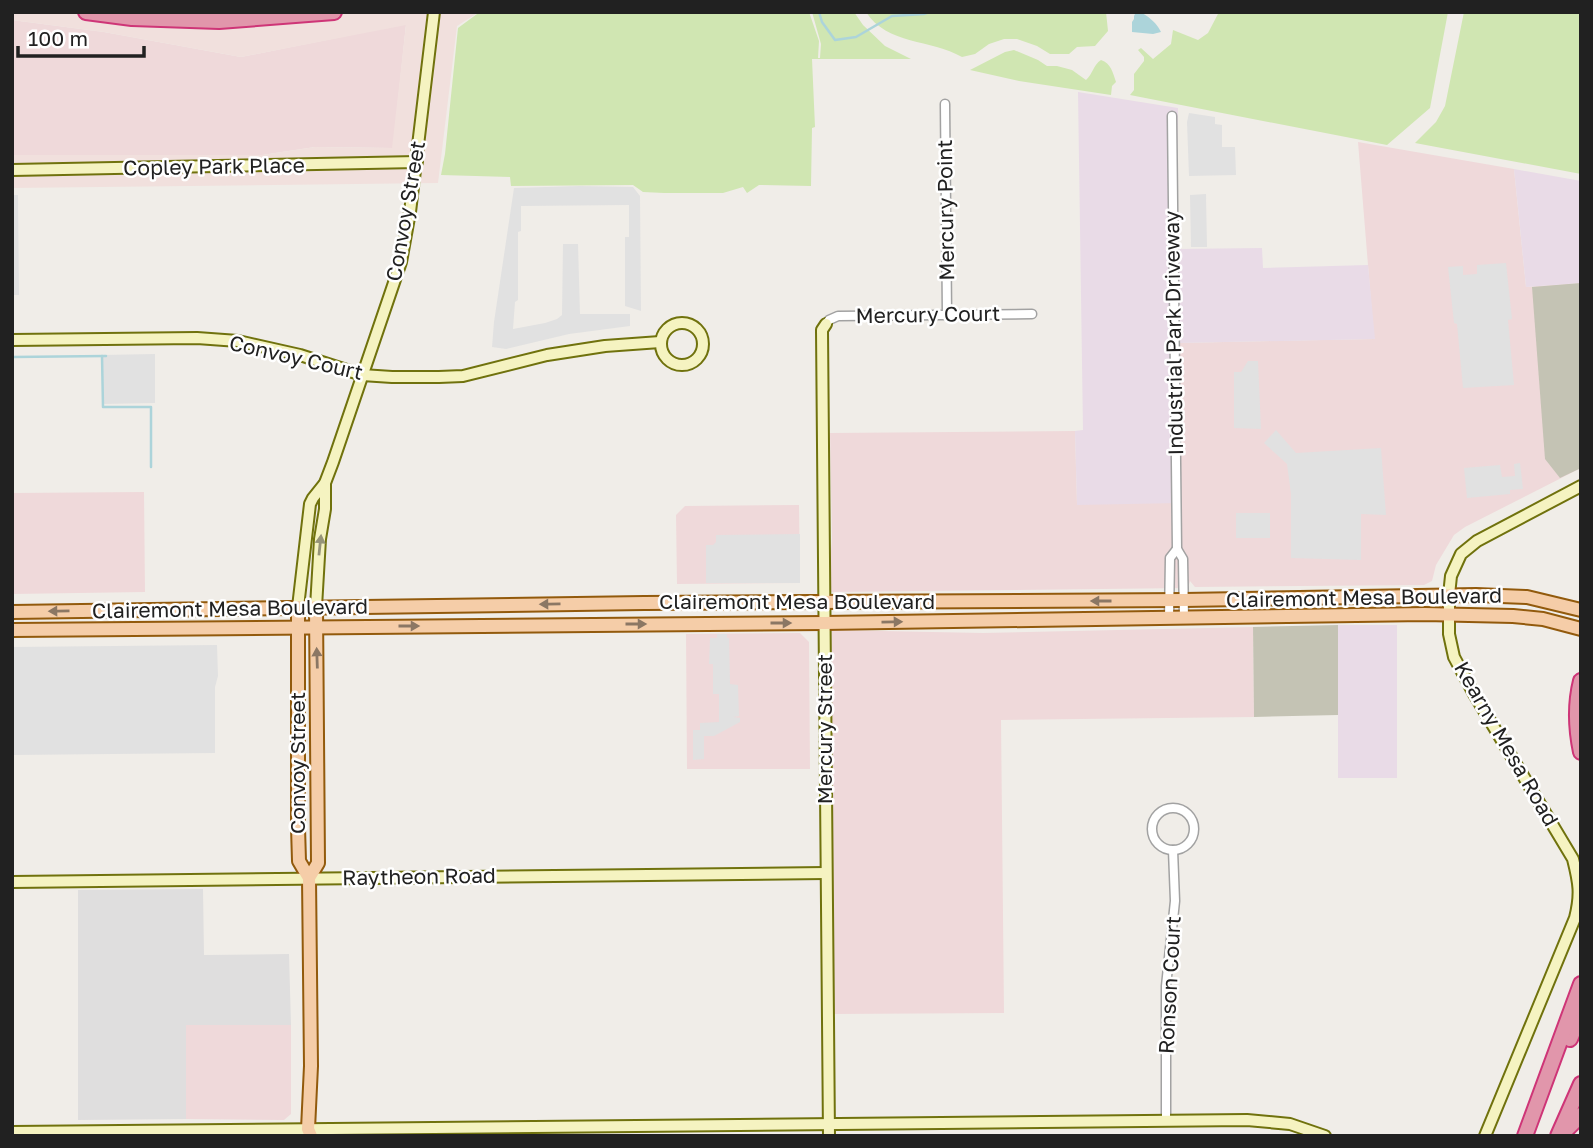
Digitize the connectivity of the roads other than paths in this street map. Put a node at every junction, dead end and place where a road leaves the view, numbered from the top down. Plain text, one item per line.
1 (86, 12) edge
2 (334, 12) edge
3 (434, 12) edge
4 (945, 104) dead end
5 (1172, 116) dead end
6 (417, 162) junction
7 (12, 170) edge
8 (1032, 314) dead end
9 (947, 316) junction
10 (825, 324) joint
11 (12, 340) edge
12 (660, 342) junction
13 (362, 375) junction
14 (325, 483) junction
15 (1581, 486) edge
16 (1177, 549) junction
17 (1449, 595) junction
18 (1169, 600) junction
19 (1184, 600) junction
20 (824, 602) junction
21 (298, 607) junction
22 (317, 607) junction
23 (1581, 610) edge
24 (12, 612) edge
25 (1449, 614) junction
26 (1170, 618) junction
27 (1184, 618) junction
28 (824, 623) junction
29 (298, 626) junction
30 (316, 626) junction
31 (1581, 629) edge
32 (12, 630) edge
33 (1581, 681) edge
34 (1581, 752) edge
35 (1174, 850) junction
36 (826, 873) junction
37 (309, 878) junction
38 (12, 882) edge
39 (1581, 984) edge
40 (1581, 1014) edge
41 (1581, 1084) edge
42 (1581, 1115) edge
43 (1166, 1120) junction
44 (829, 1130) edge
45 (12, 1132) edge
46 (308, 1133) edge
47 (1325, 1136) edge
48 (1485, 1136) edge
49 (1525, 1136) edge
50 (1559, 1136) edge

1 - 2 highway
3 - 6 street, Convoy Street
4 - 9 street, Mercury Point
5 - 16 street, Industrial Park Driveway
6 - 7 street, Copley Park Place
6 - 13 street, Convoy Street
8 - 9 street, Mercury Court
9 - 10 street, Mercury Court
10 - 20 street, Mercury Street
11 - 13 street, Convoy Court
12 - 12 street
12 - 13 street, Convoy Court
13 - 14 street, Convoy Street
14 - 21 street, Convoy Street
22 -> 14 street, Convoy Street
15 - 17 street, Kearny Mesa Road
16 - 18 street, Industrial Park Driveway
16 - 19 street, Industrial Park Driveway
17 - 19 main road, Clairemont Mesa Boulevard
17 - 23 main road, Clairemont Mesa Boulevard
17 - 25 street, Kearny Mesa Road
18 - 19 main road, Clairemont Mesa Boulevard
18 -> 20 main road, Clairemont Mesa Boulevard
18 - 26 street, Industrial Park Driveway
19 - 27 street, Industrial Park Driveway
20 -> 22 main road, Clairemont Mesa Boulevard
20 - 28 street, Mercury Street
21 - 22 main road, Clairemont Mesa Boulevard
21 -> 24 main road, Clairemont Mesa Boulevard
21 - 29 main road, Convoy Street
22 - 30 main road, Convoy Street
25 - 27 main road, Clairemont Mesa Boulevard
25 - 31 main road, Clairemont Mesa Boulevard
25 - 48 street, Kearny Mesa Road
26 - 27 main road, Clairemont Mesa Boulevard
28 -> 26 main road, Clairemont Mesa Boulevard
30 -> 28 main road, Clairemont Mesa Boulevard
28 - 36 street, Mercury Street
29 - 30 main road, Clairemont Mesa Boulevard
29 - 32 main road, Clairemont Mesa Boulevard
29 - 37 main road, Convoy Street
37 -> 30 main road, Convoy Street
33 - 34 highway
35 - 35 street
35 - 43 street, Ronson Court
36 - 37 street, Raytheon Road
36 - 44 street, Mercury Street
37 - 38 street, Raytheon Road
37 - 46 main road, Convoy Street
39 - 49 highway
40 - 49 highway
41 - 50 highway
42 - 50 highway
43 - 44 street
43 - 47 street
44 - 46 street
45 - 46 street

